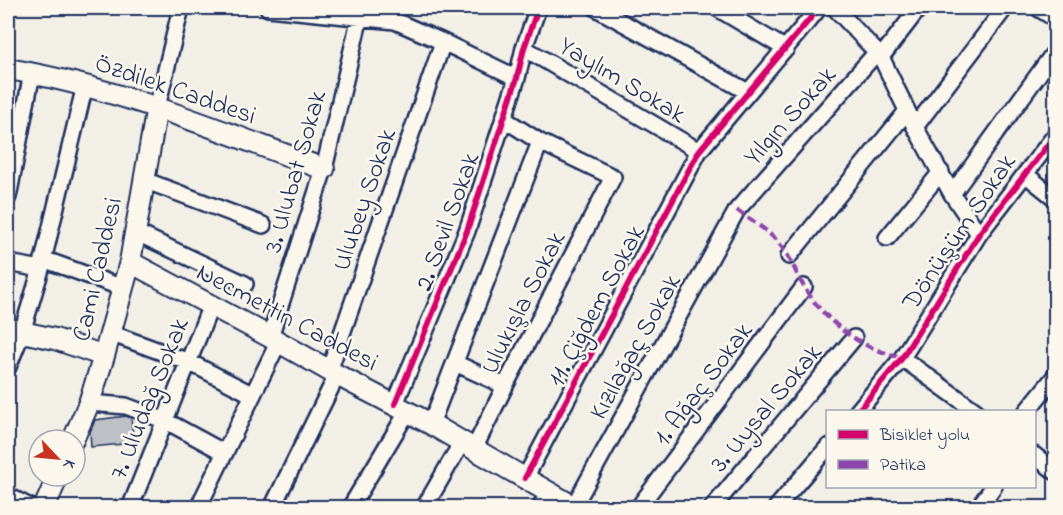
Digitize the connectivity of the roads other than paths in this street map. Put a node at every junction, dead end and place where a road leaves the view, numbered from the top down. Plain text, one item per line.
1 (181, 8) edge
2 (268, 8) edge
3 (290, 8) edge
4 (538, 8) edge
5 (596, 8) edge
6 (717, 8) edge
7 (819, 8) edge
8 (835, 8) edge
9 (919, 8) edge
10 (1005, 8) edge
11 (1038, 8) edge
12 (361, 12) edge
13 (398, 14) edge
14 (1056, 19) edge
15 (443, 42) junction
16 (524, 48) junction
17 (786, 49) junction
18 (1056, 50) edge
19 (879, 54) junction
20 (8, 69) edge
21 (32, 73) junction
22 (517, 78) junction
23 (85, 85) junction
24 (748, 92) junction
25 (157, 107) junction
26 (907, 111) junction
27 (504, 119) junction
28 (15, 125) edge
29 (915, 127) junction
30 (1056, 134) edge
31 (540, 142) junction
32 (699, 152) junction
33 (324, 169) junction
34 (941, 172) junction
35 (1025, 174) junction
36 (144, 180) junction
37 (9, 187) edge
38 (952, 194) junction
39 (1056, 199) edge
40 (737, 210) joint
41 (263, 225) dead end
42 (135, 232) junction
43 (979, 234) junction
44 (887, 238) dead end
45 (789, 256) dead end
46 (130, 262) junction
47 (8, 263) edge
48 (42, 264) junction
49 (245, 284) dead end
50 (804, 286) dead end
51 (123, 288) junction
52 (211, 305) junction
53 (15, 331) edge
54 (110, 333) junction
55 (854, 338) dead end
56 (274, 340) junction
57 (104, 356) junction
58 (902, 358) junction
59 (189, 362) junction
60 (455, 363) junction
61 (8, 367) edge
62 (333, 373) junction
63 (1056, 375) edge
64 (505, 386) junction
65 (253, 395) junction
66 (89, 403) junction
67 (401, 408) junction
68 (858, 410) edge
69 (976, 410) edge
70 (1027, 410) edge
71 (165, 421) junction
72 (431, 424) junction
73 (78, 428) edge
74 (468, 445) junction
75 (826, 449) edge
76 (225, 453) junction
77 (1036, 456) edge
78 (1056, 472) edge
79 (525, 478) junction
80 (53, 488) edge
81 (992, 488) edge
82 (8, 496) edge
83 (545, 500) edge
84 (427, 502) edge
85 (32, 507) edge
86 (44, 507) edge
87 (130, 507) edge
88 (198, 507) edge
89 (272, 507) edge
90 (350, 507) edge
91 (442, 507) edge
92 (575, 507) edge
93 (638, 507) edge
94 (712, 507) edge
95 (776, 507) edge
96 (978, 507) edge

1 - 25 street
2 - 3 street
3 - 12 street
4 - 16 street, 2. Sevil Sokak
5 - 24 street
6 - 17 street
7 - 17 street, 11. Çiğdem Sokak
8 - 19 street
9 - 19 street, Yılgın Sokak
10 - 29 street
11 - 14 street
12 - 13 street
12 - 33 street, 3. Ulubat Sokak
13 - 15 street
15 - 22 street
15 - 62 street, Ulubey Sokak
16 - 22 street, 2. Sevil Sokak
16 - 32 street, Yaylım Sokak
17 - 24 street, 11. Çiğdem Sokak
18 - 38 street
19 - 26 street
19 - 40 street, Yılgın Sokak
20 - 21 main road, Özdilek Caddesi
21 - 23 main road, Özdilek Caddesi
21 - 28 street
22 - 27 street, 2. Sevil Sokak
23 - 25 main road, Özdilek Caddesi
23 - 48 street
24 - 32 street, 11. Çiğdem Sokak
25 - 33 main road, Özdilek Caddesi
25 - 36 main road, Cami Caddesi
26 - 29 street
26 - 45 street
27 - 31 street
27 - 67 street, 2. Sevil Sokak
28 - 37 street
29 - 34 street
30 - 35 street, Dönüşüm Sokak
31 - 60 street
31 - 64 street, Ulukışla Sokak
32 - 79 street, 11. Çiğdem Sokak
33 - 56 street, 3. Ulubat Sokak
34 - 38 street
34 - 44 street
35 - 39 street
35 - 43 street, Dönüşüm Sokak
36 - 41 street
36 - 42 main road, Cami Caddesi
38 - 43 street
40 - 92 street, Kızılağaç Sokak
42 - 46 main road, Cami Caddesi
42 - 49 street
43 - 58 street, Dönüşüm Sokak
46 - 51 main road, Cami Caddesi
46 - 52 main road, Necmettin Caddesi
47 - 48 street
48 - 51 street
48 - 53 street
50 - 93 street, 1. Ağaç Sokak
51 - 54 main road, Cami Caddesi
52 - 56 main road, Necmettin Caddesi
52 - 59 street, 7. Uludağ Sokak
53 - 57 main road
53 - 61 street
54 - 57 main road, Cami Caddesi
54 - 59 street
55 - 94 street, 3. Uysal Sokak
56 - 62 main road, Necmettin Caddesi
56 - 65 street, 3. Ulubat Sokak
57 - 66 main road, Cami Caddesi
58 - 68 street, Dönüşüm Sokak
58 - 69 street
59 - 65 street
59 - 71 street, 7. Uludağ Sokak
60 - 64 street
60 - 72 street
62 - 67 main road, Necmettin Caddesi
62 - 89 street, Ulubey Sokak
63 - 70 street
64 - 74 street, Ulukışla Sokak
65 - 76 street, 3. Ulubat Sokak
66 - 71 street
66 - 73 main road, Cami Caddesi
67 - 72 main road, Necmettin Caddesi
67 - 90 street, 2. Sevil Sokak
71 - 76 street
71 - 87 street, 7. Uludağ Sokak
72 - 74 main road, Necmettin Caddesi
74 - 79 main road, Necmettin Caddesi
74 - 84 street, Ulukışla Sokak
75 - 95 street
76 - 88 street, 3. Ulubat Sokak
77 - 78 street
79 - 83 main road, Necmettin Caddesi
80 - 86 main road
81 - 96 street
82 - 85 street
83 - 92 main road, Necmettin Caddesi
84 - 91 street

